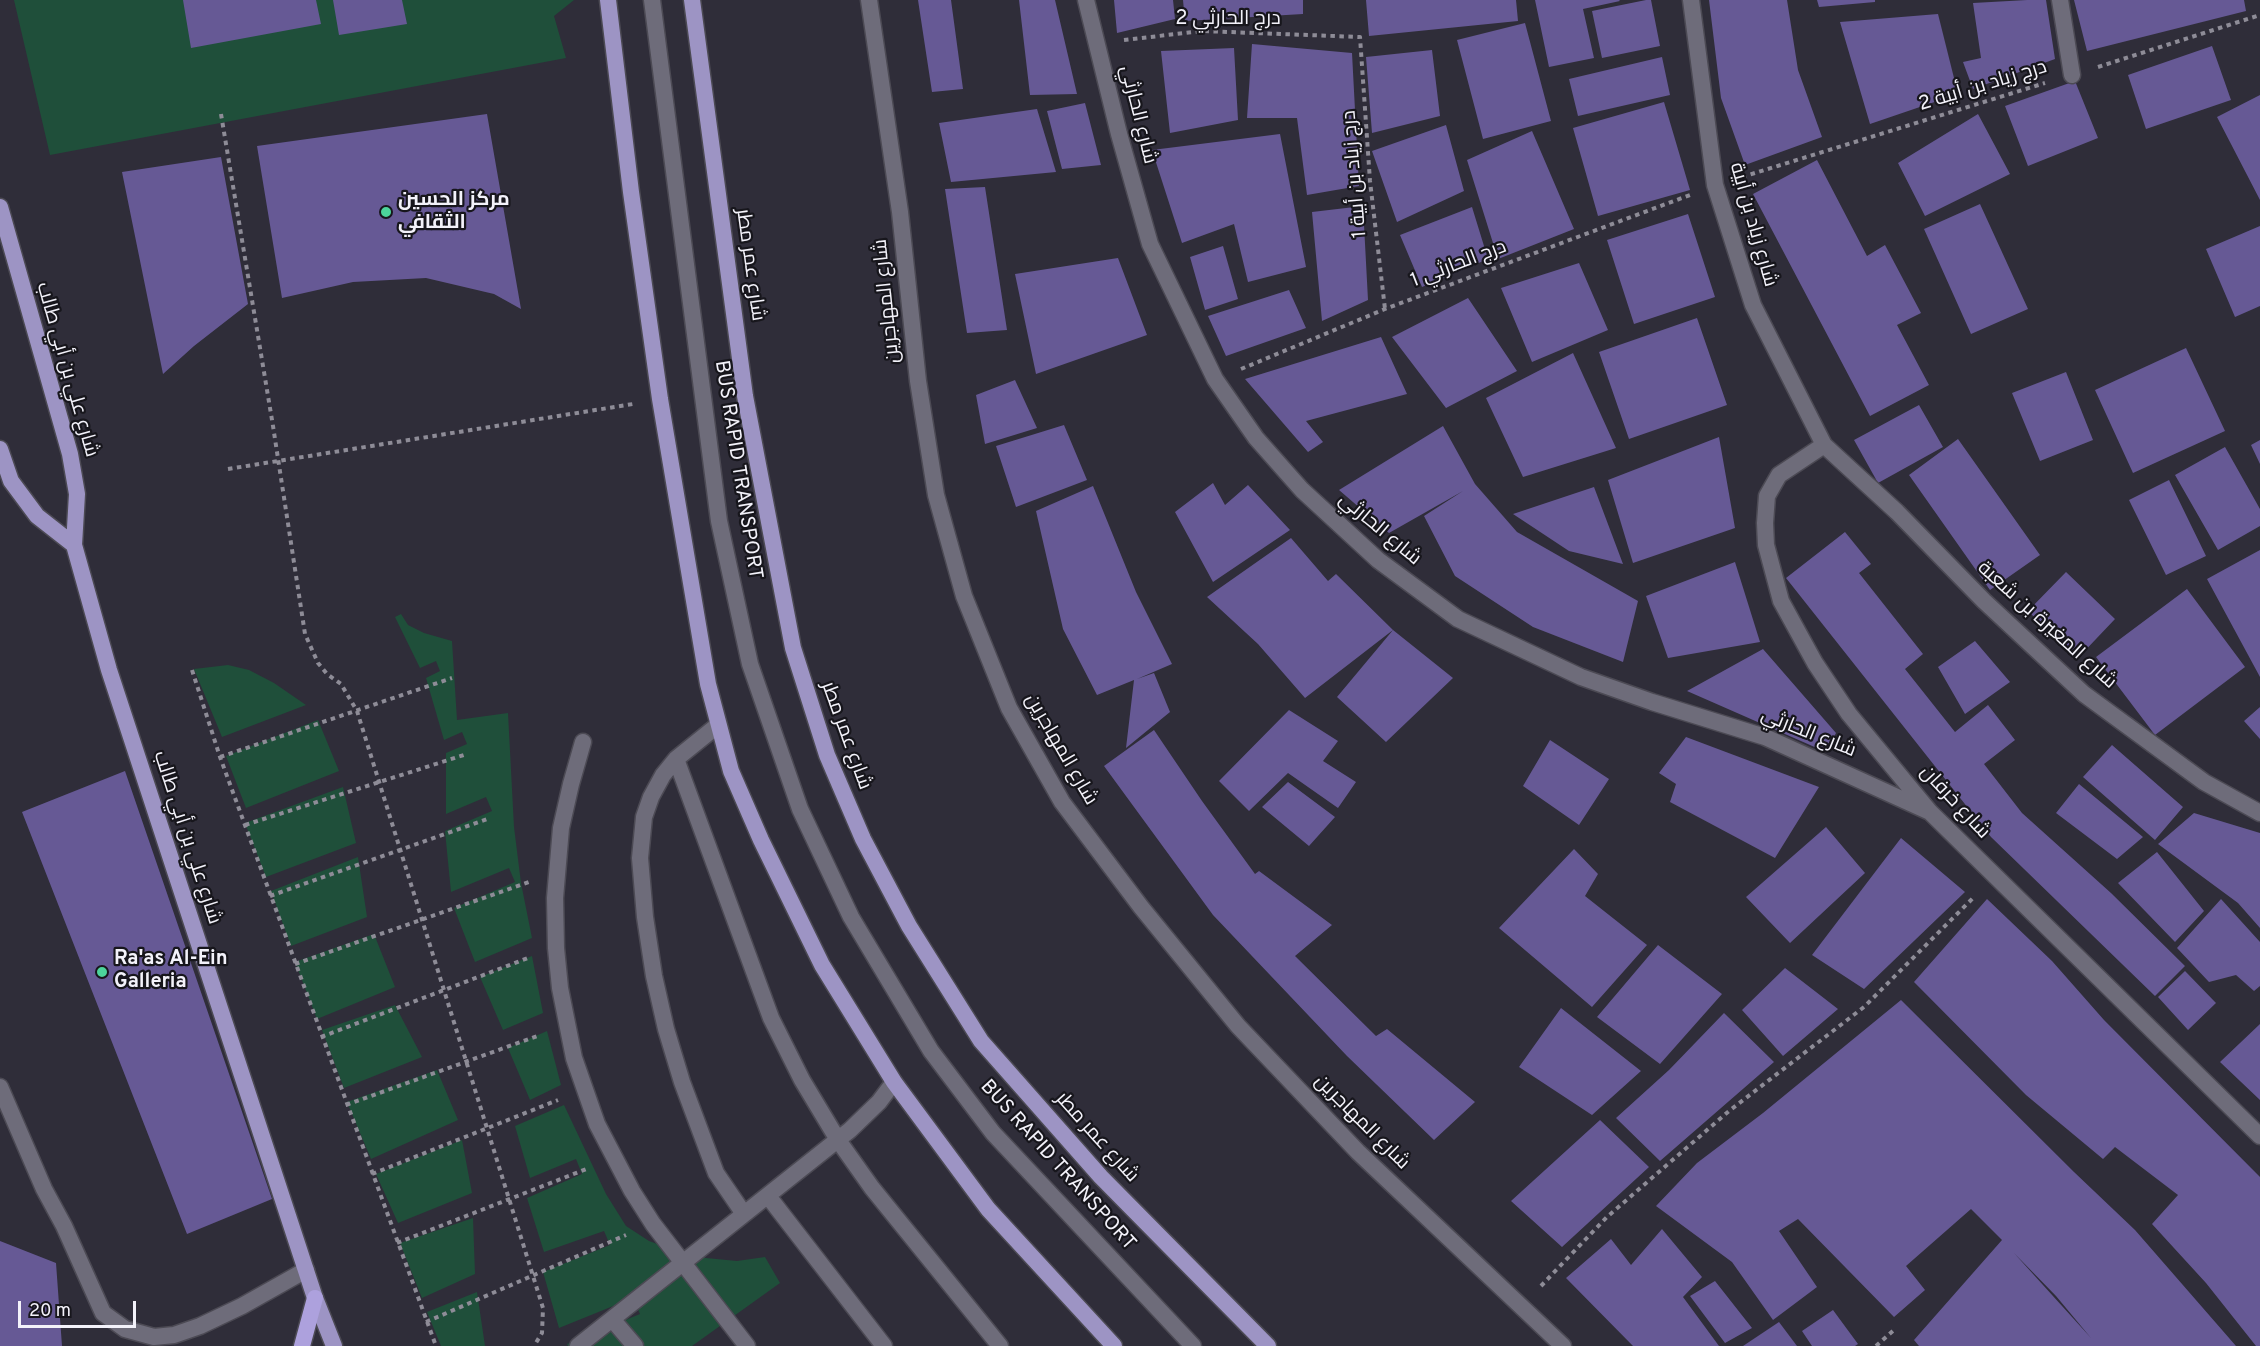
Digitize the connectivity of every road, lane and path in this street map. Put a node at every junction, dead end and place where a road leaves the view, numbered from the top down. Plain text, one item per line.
1 (608, 0) edge
2 (619, 0) edge
3 (652, 0) edge
4 (692, 0) edge
5 (869, 0) edge
6 (1086, 0) edge
7 (1691, 0) edge
8 (2060, 0) edge
9 (2260, 15) edge
10 (612, 25) junction
11 (1360, 37) joint
12 (1097, 43) junction
13 (2072, 75) junction
14 (221, 114) dead end
15 (1715, 185) junction
16 (0, 207) edge
17 (1386, 309) junction
18 (1215, 379) junction
19 (660, 399) junction
20 (1824, 445) junction
21 (0, 449) edge
22 (279, 460) junction
23 (228, 469) dead end
24 (74, 546) junction
25 (192, 670) dead end
26 (452, 678) dead end
27 (357, 711) junction
28 (718, 725) junction
29 (583, 742) dead end
30 (466, 753) dead end
31 (220, 758) junction
32 (675, 759) junction
33 (379, 782) junction
34 (1930, 812) junction
35 (2260, 813) edge
36 (490, 818) dead end
37 (245, 825) junction
38 (400, 850) junction
39 (556, 872) junction
40 (1995, 876) junction
41 (270, 896) junction
42 (422, 920) junction
43 (556, 948) junction
44 (295, 964) junction
45 (444, 990) junction
46 (567, 1026) junction
47 (321, 1037) junction
48 (466, 1061) junction
49 (894, 1082) junction
50 (0, 1087) edge
51 (584, 1089) junction
52 (346, 1105) junction
53 (487, 1128) junction
54 (2260, 1136) edge
55 (838, 1140) junction
56 (613, 1158) junction
57 (372, 1174) junction
58 (768, 1196) junction
59 (510, 1200) junction
60 (744, 1214) junction
61 (653, 1224) junction
62 (397, 1243) junction
63 (683, 1262) junction
64 (306, 1270) junction
65 (533, 1276) junction
66 (315, 1298) junction
67 (1522, 1306) junction
68 (612, 1319) junction
69 (426, 1322) junction
70 (1894, 1330) dead end
71 (302, 1346) edge
72 (334, 1346) edge
73 (436, 1346) edge
74 (534, 1346) edge
75 (578, 1346) edge
76 (635, 1346) edge
77 (747, 1346) edge
78 (884, 1346) edge
79 (1000, 1346) edge
80 (1114, 1346) edge
81 (1193, 1346) edge
82 (1268, 1346) edge
83 (1563, 1346) edge
84 (1876, 1346) edge

1 - 10 main road
2 - 10 main road
3 - 81 street, BUS RAPID TRANSPORT
4 - 82 main road, شارع عمر مطر
5 - 67 street, شارع المهاجرين
6 - 12 street, شارع الحارثي
7 - 15 street, شارع زياد بن أبية
8 - 13 street
9 - 13 path, درج زياد بن أبية 2
10 - 19 main road
11 - 12 path, درج الحارثي 2
11 - 17 path, درج زياد بن أبية 1
12 - 18 street, شارع الحارثي
13 - 15 path, درج زياد بن أبية 2
14 - 22 path
15 - 17 path, درج الحارثي 1
15 - 20 street, شارع زياد بن أبية
16 - 24 main road, شارع علي بن أبي طالب
17 - 18 path, درج الحارثي 1
18 - 34 street, شارع الحارثي
19 - 22 path
19 - 28 main road
20 - 34 street, شارع خرفان
20 - 35 street, شارع المغيرة بن شعبة
21 - 24 main road
22 - 23 path
22 - 27 path
24 - 64 main road, شارع علي بن أبي طالب
25 - 31 path
26 - 27 path
27 - 31 path
27 - 33 path
28 - 32 street
28 - 49 main road
29 - 39 street
30 - 33 path
31 - 37 path
32 - 55 street
32 - 60 street
33 - 37 path
33 - 38 path
34 - 40 street, شارع خرفان
36 - 38 path
37 - 41 path
38 - 41 path
38 - 42 path
39 - 42 path
39 - 43 street
40 - 54 street, شارع خرفان
40 - 67 path
41 - 44 path
42 - 44 path
42 - 45 path
43 - 45 path
43 - 46 street
44 - 47 path
45 - 47 path
45 - 48 path
46 - 48 path
46 - 51 street
47 - 52 path
48 - 52 path
48 - 53 path
49 - 55 street
49 - 80 main road
50 - 64 street
51 - 53 path
51 - 56 street
52 - 57 path
53 - 57 path
53 - 59 path
55 - 58 street
55 - 79 street
56 - 59 path
56 - 61 street
57 - 62 path
58 - 60 street
58 - 78 street
59 - 62 path
59 - 65 path
60 - 63 street
61 - 63 street
61 - 65 path
62 - 69 path
63 - 68 street
63 - 77 street
64 - 66 main road, شارع علي بن أبي طالب
65 - 69 path
65 - 74 path
66 - 71 highway
66 - 72 main road, شارع علي بن أبي طالب
67 - 83 street, شارع المهاجرين
68 - 75 street
68 - 76 street
69 - 73 path
70 - 84 path

